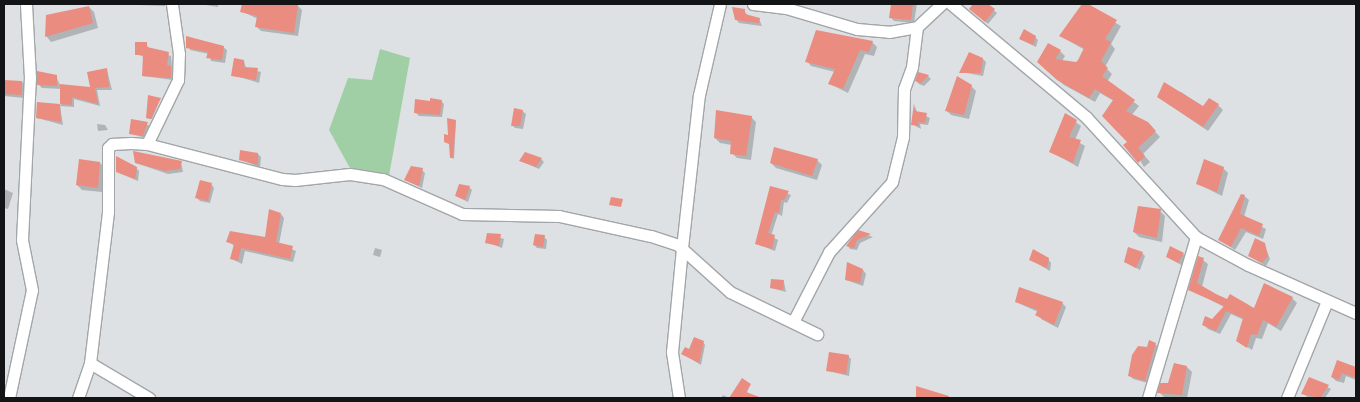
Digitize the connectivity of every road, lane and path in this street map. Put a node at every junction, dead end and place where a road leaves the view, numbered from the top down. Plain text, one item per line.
1 (26, 4) edge
2 (172, 4) edge
3 (720, 4) edge
4 (754, 4) edge
5 (942, 4) edge
6 (957, 6) edge
7 (917, 27) junction
8 (148, 144) junction
9 (1196, 237) junction
10 (682, 248) junction
11 (1327, 301) junction
12 (1356, 313) edge
13 (793, 322) junction
14 (817, 334) dead end
15 (90, 364) junction
16 (9, 398) edge
17 (78, 398) edge
18 (149, 398) edge
19 (679, 398) edge
20 (1148, 398) edge
21 (1287, 398) edge

1 - 16 street
2 - 8 street
3 - 10 street
4 - 7 street
5 - 7 street
6 - 9 street
7 - 13 street
8 - 10 street
8 - 15 street
9 - 11 street
9 - 20 street
10 - 13 street
10 - 19 street
11 - 12 street
11 - 21 street
13 - 14 street
15 - 17 street
15 - 18 street

